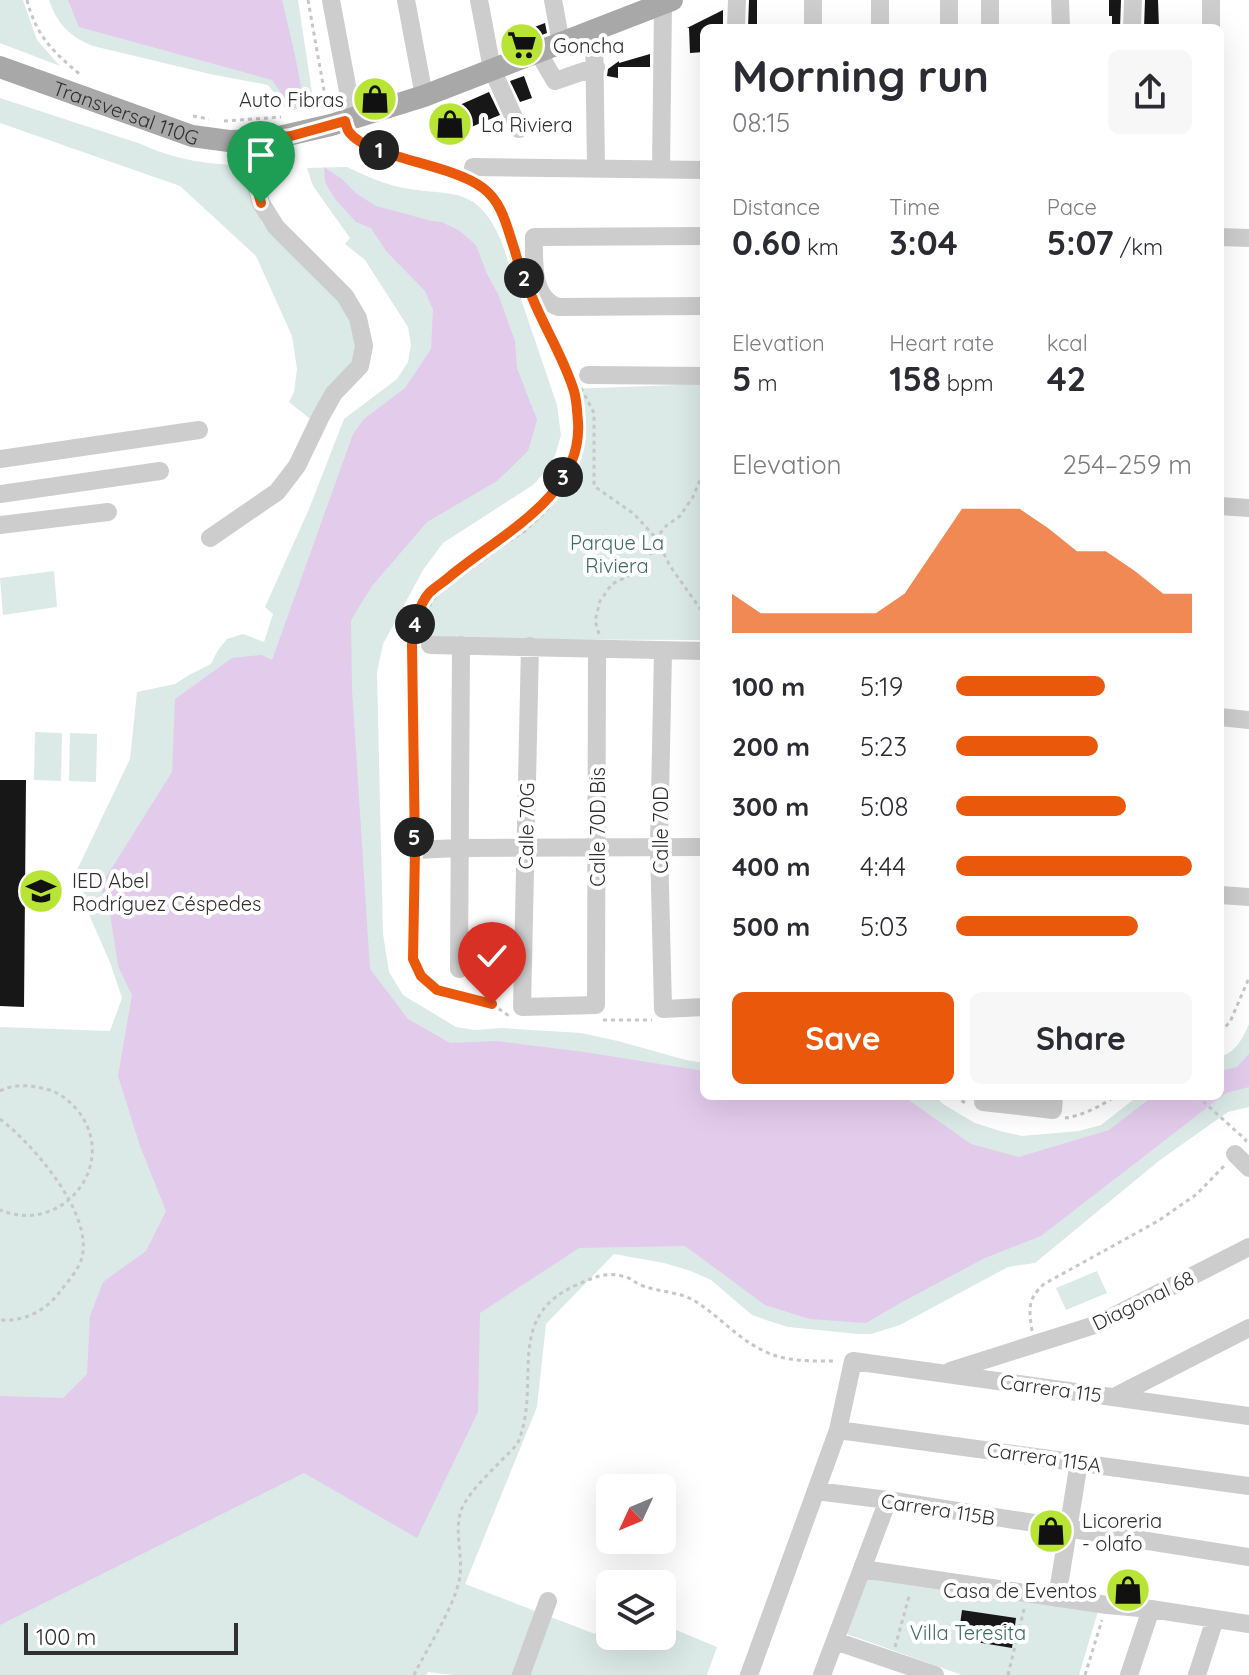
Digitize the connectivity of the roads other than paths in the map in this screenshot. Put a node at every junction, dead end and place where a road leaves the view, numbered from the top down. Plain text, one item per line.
1 (331, 0) edge
2 (406, 0) edge
3 (479, 0) edge
4 (553, 0) edge
5 (737, 0) edge
6 (813, 0) edge
7 (880, 0) edge
8 (949, 0) edge
9 (990, 0) edge
10 (1060, 0) edge
11 (1133, 0) edge
12 (1211, 0) edge
13 (668, 2) edge
14 (628, 8) edge
15 (736, 24) edge
16 (813, 24) edge
17 (880, 24) edge
18 (949, 24) edge
19 (990, 24) edge
20 (1061, 24) edge
21 (1132, 24) edge
22 (1211, 24) edge
23 (594, 30) junction
24 (561, 43) junction
25 (538, 52) junction
26 (0, 67) edge
27 (596, 67) junction
28 (492, 69) junction
29 (424, 96) junction
30 (342, 118) junction
31 (519, 129) dead end
32 (244, 142) junction
33 (473, 167) dead end
34 (596, 168) junction
35 (661, 169) junction
36 (700, 170) edge
37 (700, 236) edge
38 (1224, 237) edge
39 (1249, 238) edge
40 (700, 306) edge
41 (588, 375) dead end
42 (700, 376) edge
43 (199, 430) dead end
44 (0, 459) edge
45 (160, 471) dead end
46 (0, 494) edge
47 (1224, 506) edge
48 (1249, 508) edge
49 (108, 512) dead end
50 (0, 525) edge
51 (210, 538) dead end
52 (426, 642) road end
53 (461, 645) junction
54 (530, 646) junction
55 (600, 649) junction
56 (663, 651) junction
57 (700, 651) edge
58 (1224, 717) edge
59 (1249, 720) edge
60 (659, 846) junction
61 (700, 847) edge
62 (459, 848) junction
63 (525, 848) junction
64 (597, 848) junction
65 (415, 850) road end
66 (1224, 895) edge
67 (1249, 897) edge
68 (459, 969) dead end
69 (700, 1008) edge
70 (596, 1012) joint
71 (1001, 1100) edge
72 (1054, 1103) edge
73 (1243, 1144) edge
74 (1249, 1168) edge
75 (1249, 1247) edge
76 (1249, 1328) edge
77 (1225, 1341) junction
78 (1249, 1345) edge
79 (943, 1373) junction
80 (1114, 1397) junction
81 (1249, 1416) edge
82 (838, 1430) junction
83 (1079, 1462) junction
84 (1249, 1486) edge
85 (816, 1491) junction
86 (888, 1500) junction
87 (1067, 1529) junction
88 (1249, 1557) edge
89 (862, 1569) junction
90 (1057, 1598) junction
91 (548, 1601) dead end
92 (1151, 1609) junction
93 (1215, 1619) junction
94 (1249, 1624) edge
95 (835, 1641) junction
96 (521, 1675) edge
97 (749, 1675) edge
98 (822, 1675) edge
99 (935, 1675) edge
100 (1129, 1675) edge
101 (1197, 1675) edge

1 - 30 street
2 - 29 street
3 - 28 street
4 - 24 street
5 - 15 street
6 - 16 street
7 - 17 street
8 - 18 street
9 - 19 street
10 - 20 street
11 - 21 street
12 - 22 street
13 - 14 main road, Transversal 110G
13 - 35 street
14 - 23 main road, Transversal 110G
23 - 24 main road, Transversal 110G
23 - 27 street
24 - 25 main road, Transversal 110G
25 - 27 street
25 - 28 main road, Transversal 110G
26 - 32 main road, Transversal 110G
27 - 34 street
28 - 29 main road, Transversal 110G
28 - 31 street
29 - 30 main road, Transversal 110G
30 - 32 main road, Transversal 110G
32 - 51 street
33 - 34 street
34 - 35 street
35 - 36 street
37 - 40 street
38 - 39 street
41 - 42 street
43 - 44 street
45 - 46 street
47 - 48 street
49 - 50 street
52 - 53 street
53 - 54 street
53 - 62 street
54 - 55 street
54 - 63 street, Calle 70G
55 - 56 street
55 - 64 street, Calle 70D Bis
56 - 57 street
56 - 60 street, Calle 70D
58 - 59 street
60 - 61 street
60 - 64 street
60 - 69 street, Calle 70D
62 - 63 street
62 - 65 street
62 - 68 street
63 - 64 street
63 - 70 street, Calle 70G
64 - 70 street, Calle 70D Bis
66 - 67 street
71 - 72 street
73 - 74 street
75 - 79 street, Diagonal 68
76 - 77 street
77 - 78 street
77 - 80 street
79 - 80 street, Carrera 115
79 - 82 street, Carrera 115
80 - 81 street, Carrera 115
82 - 83 street, Carrera 115A
82 - 85 street
83 - 84 street, Carrera 115A
83 - 87 street
85 - 86 street, Carrera 115B
85 - 97 street
86 - 87 street, Carrera 115B
86 - 89 street
87 - 88 street, Carrera 115B
87 - 90 street
89 - 90 street
89 - 95 street
90 - 92 street
91 - 96 street
92 - 93 street
92 - 100 street
93 - 94 street
93 - 101 street
95 - 98 street
95 - 99 street

